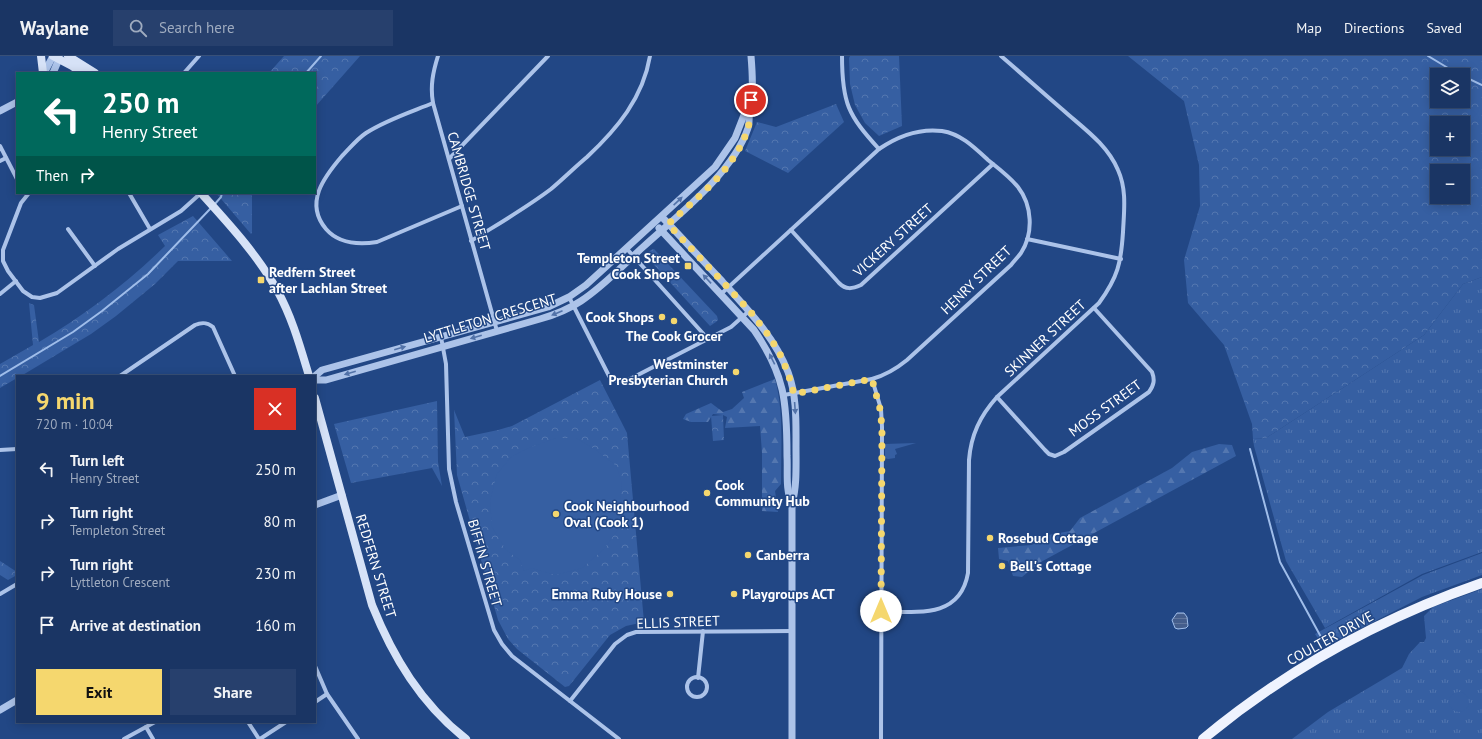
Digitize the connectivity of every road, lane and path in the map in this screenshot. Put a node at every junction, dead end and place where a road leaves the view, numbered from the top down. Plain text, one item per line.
1 (41, 56) edge
2 (68, 56) edge
3 (198, 56) edge
4 (438, 56) edge
5 (548, 56) edge
6 (650, 56) edge
7 (751, 56) edge
8 (842, 56) edge
9 (1002, 56) edge
10 (56, 57) edge
11 (44, 72) edge
12 (45, 72) edge
13 (53, 72) edge
14 (80, 72) edge
15 (92, 72) edge
16 (185, 72) edge
17 (16, 102) edge
18 (433, 103) junction
19 (749, 109) junction
20 (0, 110) edge
21 (0, 146) edge
22 (879, 149) junction
23 (6, 158) junction
24 (449, 158) junction
25 (0, 161) edge
26 (993, 164) junction
27 (16, 177) edge
28 (27, 194) edge
29 (130, 194) edge
30 (200, 194) edge
31 (202, 194) edge
32 (462, 206) junction
33 (662, 217) junction
34 (655, 223) junction
35 (668, 224) junction
36 (68, 229) dead end
37 (150, 229) junction
38 (662, 230) junction
39 (791, 230) junction
40 (1027, 239) junction
41 (472, 240) junction
42 (627, 249) junction
43 (633, 256) junction
44 (1121, 258) junction
45 (95, 266) junction
46 (16, 282) junction
47 (728, 288) junction
48 (0, 294) edge
49 (721, 294) junction
50 (569, 297) junction
51 (573, 306) junction
52 (1094, 308) junction
53 (750, 311) junction
54 (743, 318) junction
55 (494, 322) junction
56 (497, 331) junction
57 (441, 337) junction
58 (708, 339) junction
59 (444, 347) junction
60 (121, 375) edge
61 (235, 375) edge
62 (309, 375) edge
63 (315, 375) edge
64 (872, 379) junction
65 (316, 380) edge
66 (794, 394) junction
67 (784, 396) junction
68 (997, 397) junction
69 (316, 402) edge
70 (16, 449) edge
71 (0, 450) edge
72 (342, 495) junction
73 (792, 504) junction
74 (316, 505) edge
75 (1482, 583) edge
76 (16, 585) edge
77 (0, 594) edge
78 (881, 611) junction
79 (703, 631) junction
80 (793, 631) junction
81 (316, 668) edge
82 (698, 678) junction
83 (327, 694) junction
84 (16, 701) edge
85 (316, 701) edge
86 (570, 701) junction
87 (0, 710) edge
88 (153, 723) edge
89 (249, 723) edge
90 (284, 723) edge
91 (146, 727) junction
92 (124, 739) edge
93 (153, 739) edge
94 (260, 739) edge
95 (358, 739) edge
96 (466, 739) edge
97 (619, 739) edge
98 (792, 739) edge
99 (881, 739) edge
100 (1203, 739) edge

1 - 11 main road
2 - 15 main road
3 - 16 street
4 - 18 street, CAMBRIDGE STREET
5 - 24 street
6 - 41 street
7 - 19 street, LYTTLETON CRESCENT
8 - 22 street
9 - 44 street, SKINNER STREET
10 - 12 street
10 - 13 street
10 - 14 main road
17 - 20 street
18 - 24 street, CAMBRIDGE STREET
18 - 32 street
33 -> 19 street, LYTTLETON CRESCENT
19 - 35 street, LYTTLETON CRESCENT
21 - 23 street
22 - 26 street, HENRY STREET
22 - 39 street, HENRY STREET
23 - 25 street
23 - 27 street
24 - 32 street, CAMBRIDGE STREET
26 - 39 street, VICKERY STREET
26 - 40 street, HENRY STREET
28 - 46 street
29 - 37 street
30 - 37 street
31 - 62 main road
32 - 41 street, CAMBRIDGE STREET
33 - 34 street, LYTTLETON CRESCENT
33 - 35 street
34 - 38 street
34 - 42 street, LYTTLETON CRESCENT
35 - 38 street, LYTTLETON CRESCENT
35 - 47 street
36 - 45 street
37 - 45 street
38 - 43 street, LYTTLETON CRESCENT
49 -> 38 street
39 - 47 street, HENRY STREET
40 - 44 street
40 - 64 street, HENRY STREET
41 - 55 street, CAMBRIDGE STREET
42 - 43 street
42 - 50 street, LYTTLETON CRESCENT
43 - 51 street, LYTTLETON CRESCENT
43 - 58 street
44 - 52 street, SKINNER STREET
45 - 46 street
46 - 48 street
47 - 49 street, HENRY STREET
47 - 53 street
49 - 54 street
50 - 51 street
50 - 55 street, LYTTLETON CRESCENT
51 -> 56 street, LYTTLETON CRESCENT
51 - 58 street
52 - 68 street, SKINNER STREET
52 - 68 street, MOSS STREET
53 - 54 street
53 - 66 street
54 - 58 street
67 -> 54 street
55 - 56 street, CAMBRIDGE STREET
55 - 57 street, LYTTLETON CRESCENT
56 -> 59 street, LYTTLETON CRESCENT
57 - 59 street, BIFFIN STREET
63 -> 57 street, LYTTLETON CRESCENT
59 -> 65 street, LYTTLETON CRESCENT
59 - 86 street, BIFFIN STREET
60 - 61 street
64 - 66 street, HENRY STREET
64 - 78 street
66 - 67 street, HENRY STREET
66 -> 73 street
67 - 73 street
68 - 78 street, SKINNER STREET
69 - 72 main road, REDFERN STREET
70 - 71 street
72 - 74 street
72 - 96 main road, REDFERN STREET
73 - 80 street
75 - 100 main road, COULTER DRIVE
76 - 77 street
78 - 99 street
79 - 80 street, ELLIS STREET
79 - 82 street
79 - 86 street, ELLIS STREET
80 - 98 street
81 - 83 street
82 - 82 street
83 - 85 street
83 - 95 street
84 - 87 street
86 - 97 street, BIFFIN STREET
88 - 91 street
89 - 94 street
90 - 94 street
91 - 92 street
91 - 93 street

